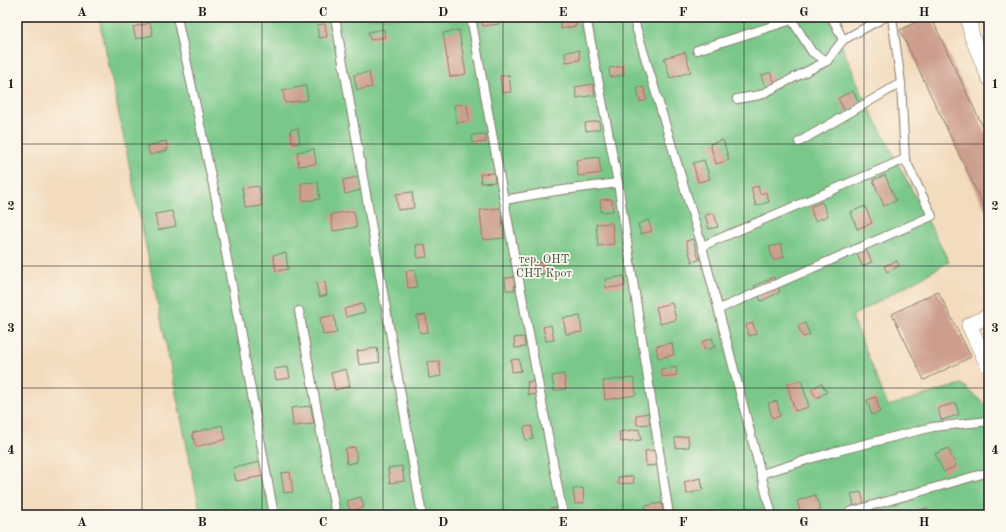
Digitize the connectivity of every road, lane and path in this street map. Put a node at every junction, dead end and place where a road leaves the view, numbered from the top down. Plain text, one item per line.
1 (177, 17) edge
2 (335, 17) edge
3 (471, 17) edge
4 (586, 17) edge
5 (642, 17) edge
6 (832, 17) edge
7 (885, 17) edge
8 (892, 17) edge
9 (968, 17) edge
10 (633, 19) edge
11 (843, 40) junction
12 (697, 50) dead end
13 (827, 61) junction
14 (989, 78) edge
15 (901, 83) junction
16 (737, 99) dead end
17 (798, 142) dead end
18 (905, 159) junction
19 (618, 183) junction
20 (504, 200) junction
21 (702, 246) junction
22 (719, 308) junction
23 (299, 311) dead end
24 (989, 316) edge
25 (989, 368) edge
26 (989, 421) edge
27 (989, 472) edge
28 (761, 474) junction
29 (849, 512) dead end
30 (274, 515) edge
31 (336, 515) edge
32 (422, 515) edge
33 (563, 515) edge
34 (669, 515) edge
35 (772, 515) edge

1 - 30 lane
2 - 32 lane
3 - 20 lane
4 - 19 lane
5 - 10 lane
6 - 11 lane
7 - 11 lane
8 - 15 lane
9 - 14 street
10 - 21 lane
11 - 13 lane
12 - 13 lane
13 - 16 lane
15 - 17 lane
15 - 18 lane
18 - 21 lane
18 - 22 lane
19 - 20 lane
19 - 34 lane
20 - 33 lane
21 - 22 lane
22 - 28 lane
23 - 31 lane
24 - 25 street
26 - 28 lane
27 - 29 lane
28 - 35 lane

